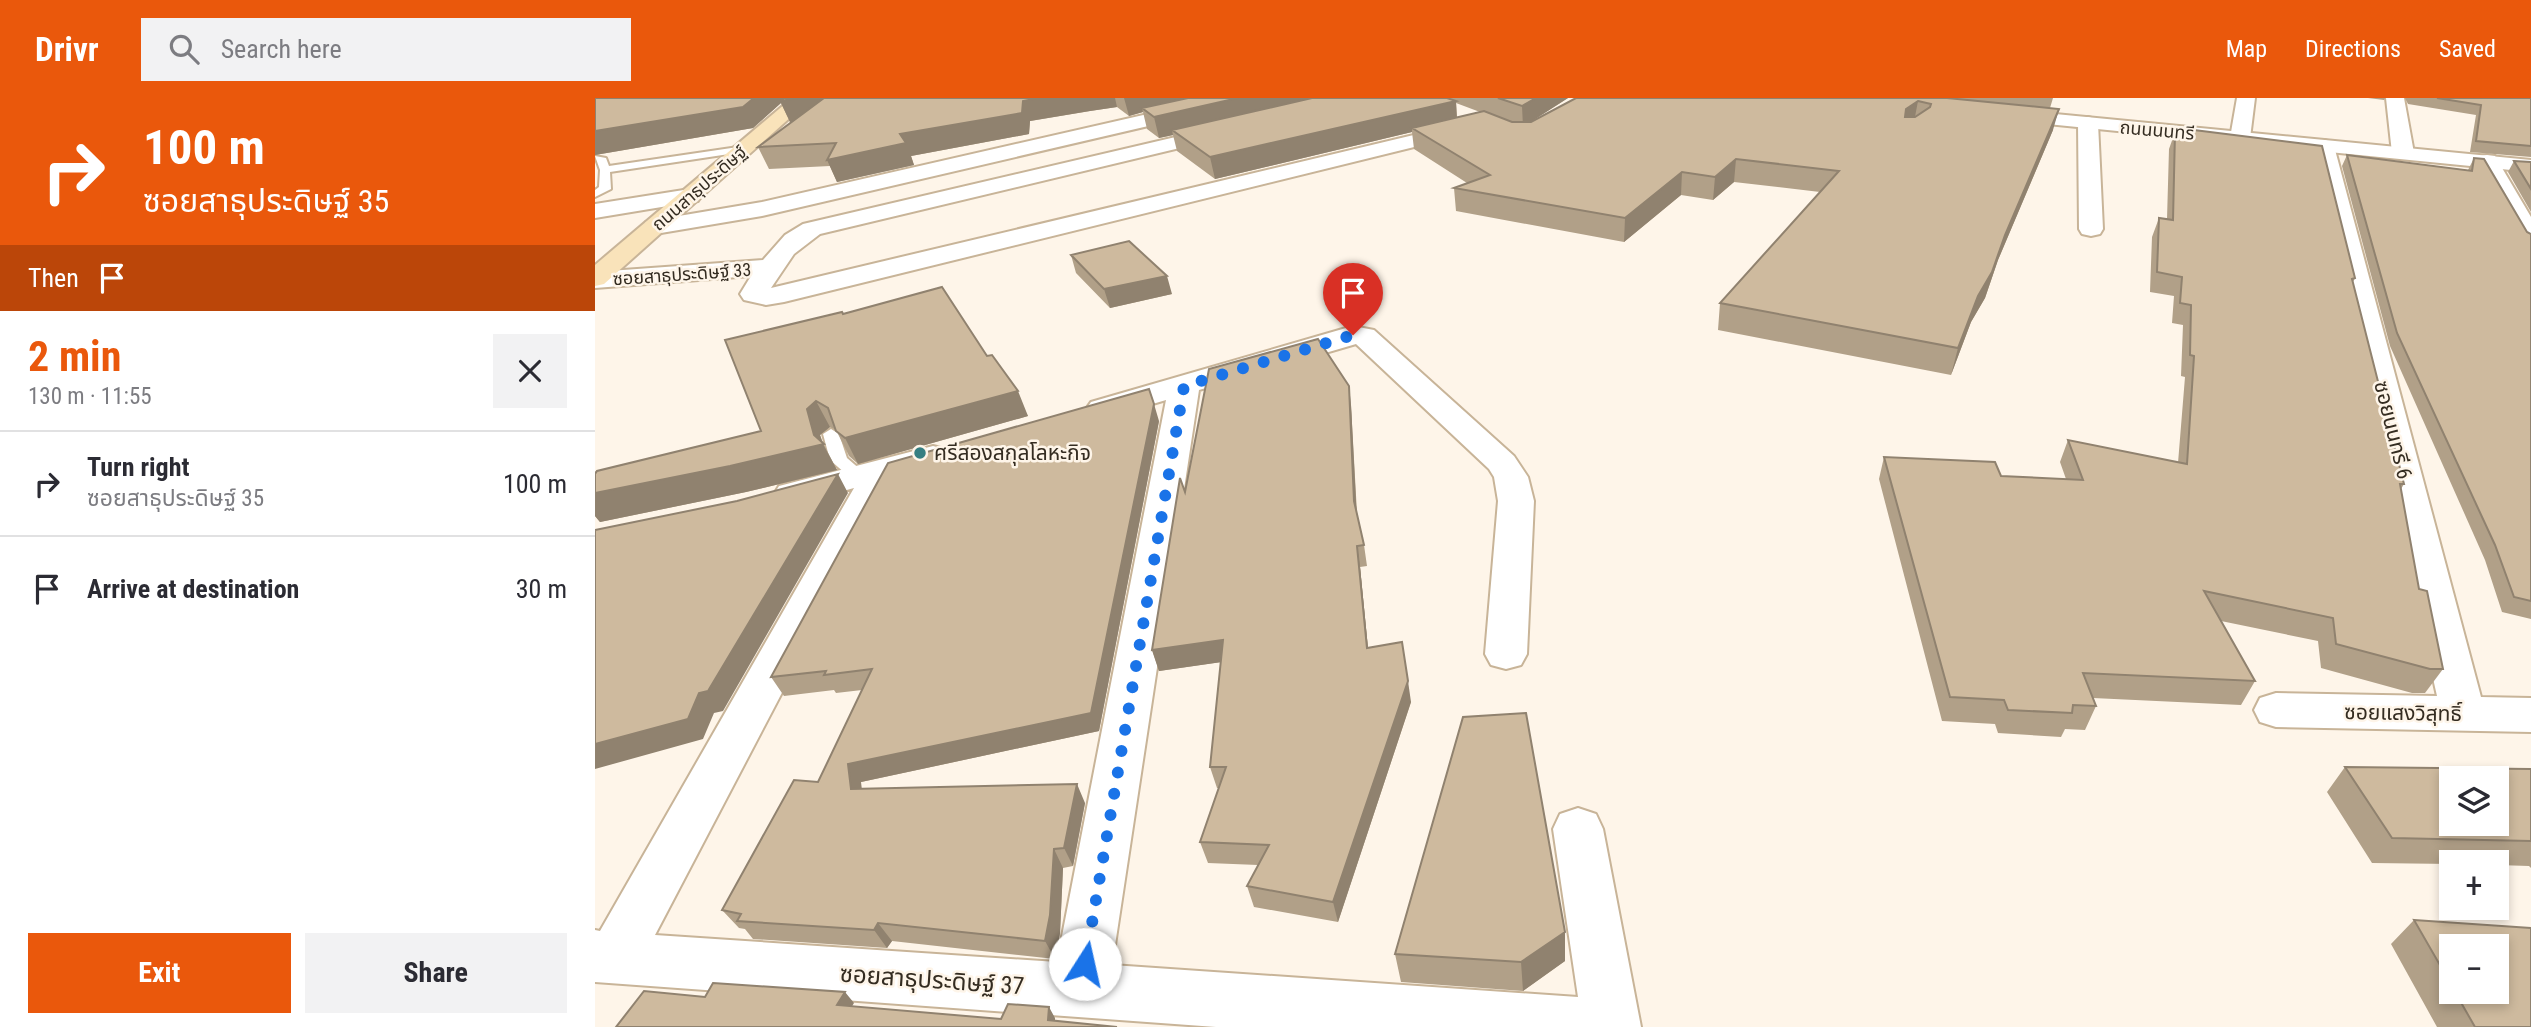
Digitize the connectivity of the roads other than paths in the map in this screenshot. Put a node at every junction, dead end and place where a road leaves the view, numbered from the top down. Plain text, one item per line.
1 (803, 98) edge
2 (1243, 98) edge
3 (2246, 98) edge
4 (2395, 98) edge
5 (1450, 111) edge
6 (1979, 113) edge
7 (2088, 123) junction
8 (1243, 127) edge
9 (2240, 138) junction
10 (2324, 146) junction
11 (745, 149) junction
12 (2403, 153) junction
13 (595, 159) edge
14 (2487, 162) junction
15 (2531, 166) edge
16 (605, 170) junction
17 (595, 194) edge
18 (690, 196) junction
19 (595, 211) edge
20 (655, 227) junction
21 (2091, 229) dead end
22 (2531, 238) edge
23 (770, 267) junction
24 (595, 279) edge
25 (1184, 386) junction
26 (1079, 415) edge
27 (831, 434) edge
28 (960, 449) edge
29 (871, 474) junction
30 (761, 502) edge
31 (1506, 654) dead end
32 (2276, 710) dead end
33 (2463, 714) junction
34 (2531, 715) edge
35 (1578, 829) dead end
36 (605, 956) edge
37 (1080, 992) junction
38 (1604, 1027) edge
39 (1612, 1027) edge

1 - 11 main road, ถนนสาธุประดิษฐ์
2 - 20 street
3 - 9 street
4 - 12 street
5 - 23 street
6 - 7 street, ถนนนนทรี
7 - 9 street, ถนนนนทรี
7 - 21 street
8 - 23 street
9 - 10 street, ถนนนนทรี
10 - 12 street, ถนนนนทรี
10 - 33 street, ซอยนนทรี 6
11 - 16 lane
11 - 18 main road, ถนนสาธุประดิษฐ์
12 - 14 street, ถนนนนทรี
13 - 16 lane
14 - 15 street, ถนนนนทรี
14 - 22 street
16 - 17 lane
18 - 19 street
18 - 20 main road, ถนนสาธุประดิษฐ์
20 - 24 main road, ถนนสาธุประดิษฐ์
23 - 24 street, ซอยสาธุประดิษฐ์ 33
25 - 26 street
25 - 31 street
25 - 37 street
27 - 29 lane
28 - 29 street
29 - 30 street
29 - 36 street
32 - 33 street, ซอยแสงวิสุทธิ์
33 - 34 street, ซอยแสงวิสุทธิ์
35 - 39 street
36 - 37 street, ซอยสาธุประดิษฐ์ 37
37 - 38 street, ซอยสาธุประดิษฐ์ 37

